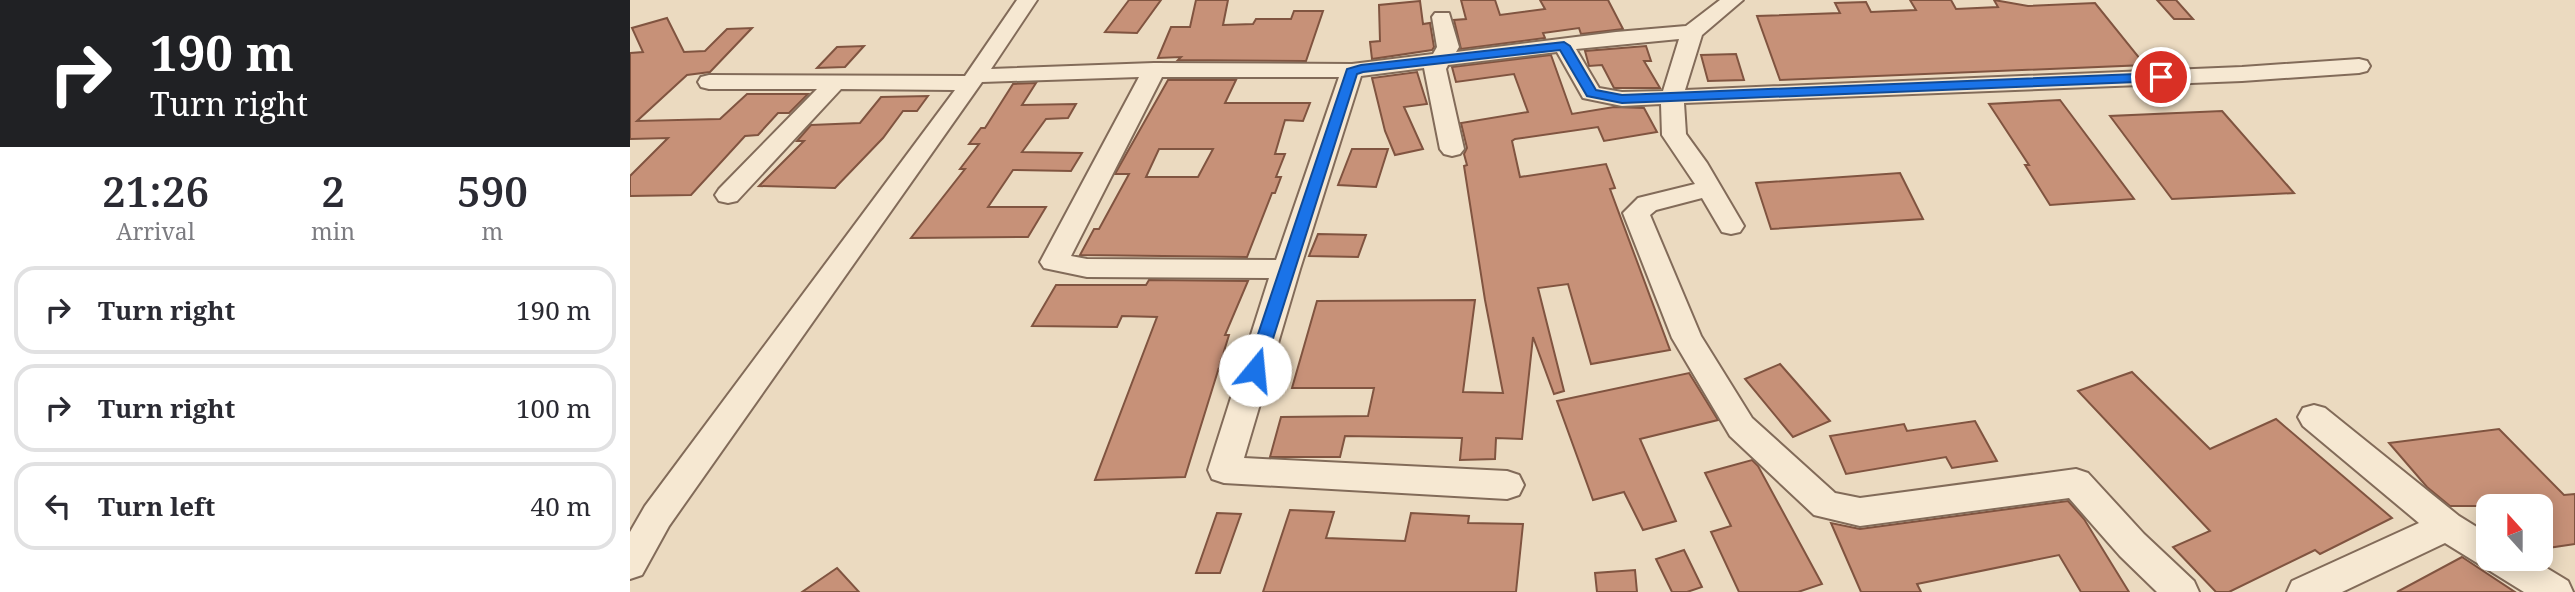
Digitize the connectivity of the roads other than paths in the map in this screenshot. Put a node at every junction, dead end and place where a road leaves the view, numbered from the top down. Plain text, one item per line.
1 (1027, 0) edge
2 (1733, 0) edge
3 (1442, 17) dead end
4 (1692, 32) junction
5 (1564, 46) junction
6 (1442, 58) junction
7 (2359, 66) dead end
8 (1154, 70) junction
9 (1352, 71) junction
10 (973, 79) junction
11 (709, 82) dead end
12 (835, 83) junction
13 (1672, 97) junction
14 (1452, 149) dead end
15 (1710, 188) junction
16 (728, 195) dead end
17 (1731, 226) dead end
18 (1286, 269) junction
19 (2314, 417) dead end
20 (1507, 485) dead end
21 (2447, 526) junction
22 (2476, 544) edge
23 (630, 564) edge
24 (2521, 571) edge
25 (2181, 592) edge
26 (2305, 592) edge
27 (2555, 592) edge

1 - 10 street
2 - 4 street
3 - 6 street
4 - 5 street
4 - 13 street
5 - 6 street
5 - 13 street
6 - 9 street
6 - 14 street
7 - 13 street
8 - 9 street
8 - 10 street
8 - 18 street
9 - 18 street
10 - 12 street
10 - 23 street
11 - 12 street
12 - 16 street
13 - 15 street
15 - 17 street
15 - 25 street
18 - 20 street
19 - 21 street
21 - 22 street
21 - 26 street
24 - 27 street

